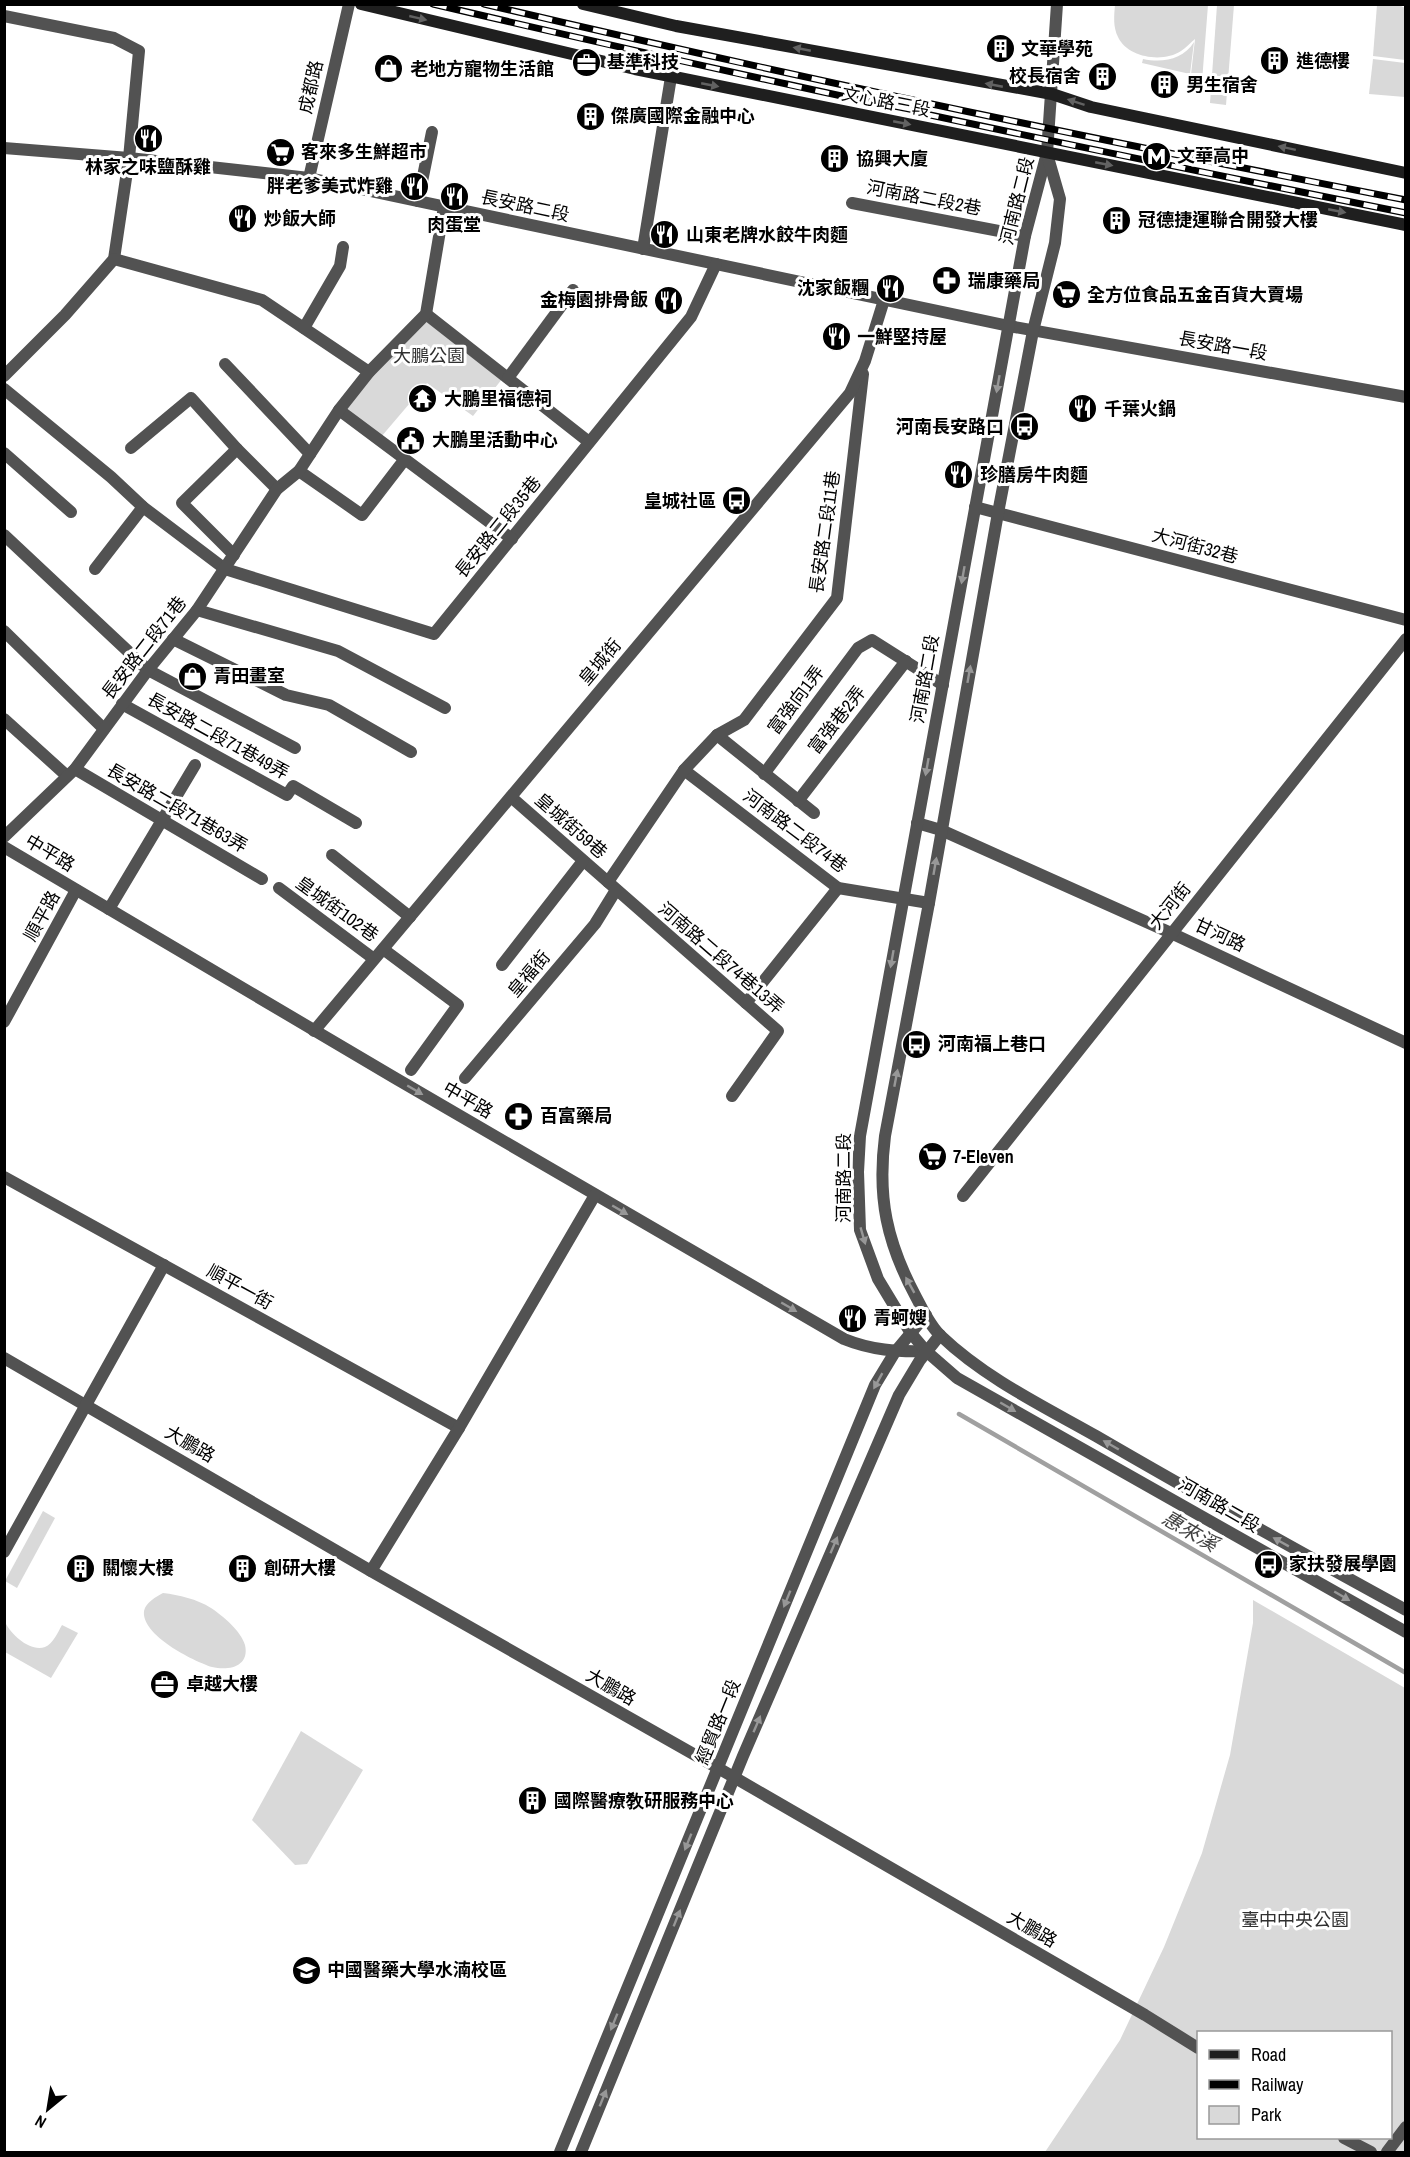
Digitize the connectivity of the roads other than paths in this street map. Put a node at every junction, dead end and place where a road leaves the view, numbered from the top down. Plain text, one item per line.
1 (349, 4) edge
2 (361, 4) edge
3 (584, 4) edge
4 (1057, 4) edge
5 (4, 16) edge
6 (671, 77) junction
7 (1052, 94) junction
8 (432, 132) dead end
9 (4, 148) edge
10 (1047, 153) junction
11 (129, 158) junction
12 (1406, 173) edge
13 (309, 178) junction
14 (418, 201) junction
15 (852, 203) dead end
16 (444, 207) junction
17 (1406, 225) edge
18 (1025, 236) junction
19 (343, 247) dead end
20 (643, 249) junction
21 (114, 259) junction
22 (716, 264) junction
23 (573, 290) dead end
24 (884, 300) junction
25 (426, 314) junction
26 (1009, 326) junction
27 (304, 328) junction
28 (1033, 331) junction
29 (865, 361) junction
30 (225, 364) dead end
31 (369, 372) junction
32 (4, 376) edge
33 (508, 378) junction
34 (4, 389) edge
35 (1406, 397) edge
36 (339, 410) junction
37 (589, 442) junction
38 (131, 448) dead end
39 (237, 449) junction
40 (4, 453) edge
41 (310, 454) junction
42 (405, 459) junction
43 (299, 471) junction
44 (277, 489) junction
45 (143, 507) junction
46 (975, 507) junction
47 (71, 512) dead end
48 (998, 513) junction
49 (4, 536) edge
50 (512, 539) junction
51 (234, 555) junction
52 (95, 569) dead end
53 (225, 569) junction
54 (197, 610) junction
55 (1406, 620) edge
56 (4, 631) edge
57 (172, 639) junction
58 (1406, 639) edge
59 (906, 661) junction
60 (148, 670) junction
61 (943, 685) junction
62 (122, 704) junction
63 (445, 708) dead end
64 (4, 719) edge
65 (104, 729) junction
66 (717, 735) junction
67 (295, 748) dead end
68 (411, 752) dead end
69 (195, 765) dead end
70 (684, 770) junction
71 (71, 772) junction
72 (764, 774) junction
73 (511, 797) junction
74 (798, 801) junction
75 (814, 813) dead end
76 (162, 820) junction
77 (356, 823) dead end
78 (917, 823) junction
79 (941, 830) junction
80 (4, 837) edge
81 (4, 847) edge
82 (332, 855) dead end
83 (583, 861) junction
84 (262, 879) dead end
85 (612, 886) junction
86 (279, 888) dead end
87 (838, 888) junction
88 (76, 890) junction
89 (904, 897) junction
90 (929, 903) junction
91 (109, 909) junction
92 (410, 917) junction
93 (1171, 933) junction
94 (378, 954) junction
95 (502, 965) dead end
96 (746, 1003) junction
97 (4, 1022) edge
98 (314, 1031) junction
99 (1406, 1043) edge
100 (411, 1070) dead end
101 (465, 1078) dead end
102 (732, 1096) dead end
103 (4, 1177) edge
104 (595, 1196) junction
105 (963, 1196) dead end
106 (164, 1265) junction
107 (926, 1315) junction
108 (910, 1332) junction
109 (940, 1335) junction
110 (926, 1351) junction
111 (895, 1352) junction
112 (4, 1358) edge
113 (86, 1405) junction
114 (459, 1428) junction
115 (4, 1552) edge
116 (371, 1571) junction
117 (1406, 1610) edge
118 (1406, 1632) edge
119 (718, 1768) junction
120 (734, 1778) junction
121 (1197, 2047) edge
122 (1406, 2127) edge
123 (1346, 2139) edge
124 (560, 2152) edge
125 (580, 2152) edge
126 (1371, 2152) edge
127 (1387, 2152) edge

1 - 13 street, 成都路
2 -> 6 main road, 文心路三段
7 -> 3 main road, 文心路三段
4 - 7 street
5 - 11 street
6 -> 10 main road, 文心路三段
6 - 20 street
7 - 10 street
12 -> 7 main road, 文心路三段
8 - 14 street
9 - 11 street, 長安路二段
10 -> 17 main road, 文心路三段
10 - 18 street, 河南路二段
10 - 28 street, 河南路二段
11 - 13 street, 長安路二段
11 - 21 street
13 - 14 street, 長安路二段
14 - 16 street, 長安路二段
15 - 18 street, 河南路二段2巷
16 - 20 street, 長安路二段
16 - 25 street
18 - 26 street, 河南路二段
19 - 27 street
20 - 22 street, 長安路二段
21 - 27 street
21 - 32 street
22 - 24 street, 長安路二段
22 - 37 street, 長安路二段35巷
23 - 33 street
24 - 26 street, 長安路二段
24 - 29 street, 皇城街
25 - 31 street, 長安路二段71巷
25 - 33 street
26 - 28 street, 長安路二段
26 -> 46 street, 河南路二段
27 - 31 street
28 - 35 street, 長安路一段
28 - 48 street, 河南路二段
29 - 66 street, 長安路二段11巷
29 - 73 street, 皇城街
30 - 41 street
31 - 36 street, 長安路二段71巷
33 - 37 street
34 - 45 street
36 - 41 street, 長安路二段71巷
36 - 42 street
37 - 50 street, 長安路二段35巷
38 - 39 street
39 - 44 street
39 - 51 street
40 - 47 street
41 - 43 street, 長安路二段71巷
42 - 43 street
42 - 50 street
43 - 44 street, 長安路二段71巷
44 - 51 street, 長安路二段71巷
45 - 52 street
45 - 53 street
46 - 48 street, 大河街32巷
46 -> 61 street, 河南路二段
48 - 55 street, 大河街32巷
79 -> 48 street, 河南路二段
49 - 60 street
50 - 53 street, 長安路二段35巷
51 - 53 street, 長安路二段71巷
53 - 54 street, 長安路二段71巷
54 - 57 street, 長安路二段71巷
54 - 63 street
56 - 65 street
57 - 60 street, 長安路二段71巷
57 - 68 street
58 - 93 street, 大河街
59 - 61 street
59 - 72 street, 富強向1弄
59 - 74 street, 富強巷2弄
60 - 62 street, 長安路二段71巷
60 - 67 street
61 -> 78 street, 河南路二段
62 - 65 street, 長安路二段71巷
62 - 77 street, 長安路二段71巷49弄
64 - 71 street, 長安路二段˙71巷63弄
65 - 71 street, 長安路二段71巷
66 - 70 street, 長安路二段11巷
66 - 72 street
69 - 76 street
70 - 85 street, 皇福街
70 - 87 street, 河南路二段74巷
71 - 76 street, 長安路二段˙71巷63弄
71 - 80 street, 長安路二段71巷
72 - 74 street
73 - 83 street, 皇城街59巷
73 - 92 street, 皇城街
74 - 75 street
76 - 84 street, 長安路二段˙71巷63弄
76 - 91 street
78 - 79 street, 甘河路
78 - 89 street, 河南路二段
90 -> 79 street, 河南路二段
79 - 93 street, 甘河路
81 - 88 street, 中平路
82 - 92 street
83 - 85 street, 皇城街59巷
83 - 95 street
85 - 96 street, 河南路二段74巷13弄
85 - 101 street, 皇福街
86 - 94 street, 皇城街102巷
87 - 89 street, 河南路二段74巷
87 - 96 street
88 - 91 street, 中平路
88 - 97 street, 順平路
89 - 90 street, 河南路二段74巷
89 -> 108 street, 河南路二段
107 -> 90 street, 河南路二段
91 - 98 street, 中平路
92 - 94 street, 皇城街
93 - 99 street, 甘河路
93 - 105 street, 大河街
94 - 98 street, 皇城街
94 - 100 street, 皇城街102巷
96 - 102 street, 河南路二段74巷13弄
98 -> 104 street, 中平路
103 - 106 street, 順平一街
104 -> 111 street, 中平路
104 - 114 street
106 - 113 street
106 - 114 street, 順平一街
107 - 108 street, 經貿路一段
107 - 109 street, 河南路二段
108 - 110 street, 河南路二段
108 - 111 street, 經貿路一段
109 - 110 street, 經貿路一段
117 -> 109 street, 河南路二段
110 - 111 street, 中平路
110 -> 118 street, 河南路二段
120 -> 110 street, 經貿路一段
111 -> 119 street, 經貿路一段
112 - 113 street, 大鵬路
113 - 115 street
113 - 116 street, 大鵬路
114 - 116 street
116 - 119 street, 大鵬路
119 - 120 street, 大鵬路
119 -> 124 street, 經貿路一段
120 - 121 street, 大鵬路
125 -> 120 street, 經貿路一段
122 - 127 street
123 - 126 street

